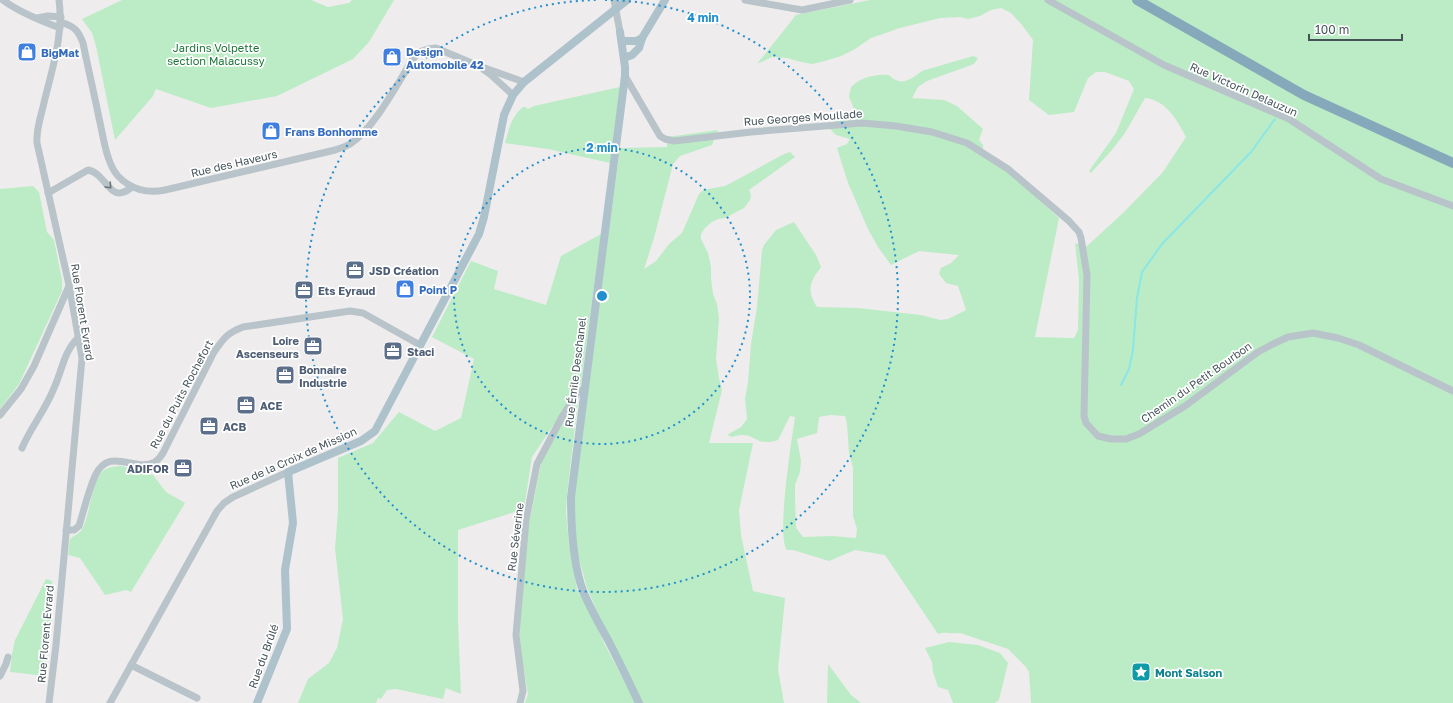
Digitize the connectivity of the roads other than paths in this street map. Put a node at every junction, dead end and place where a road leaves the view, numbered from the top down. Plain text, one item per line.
1 (3, 0) edge
2 (59, 0) edge
3 (614, 0) edge
4 (627, 0) edge
5 (665, 0) edge
6 (745, 0) edge
7 (850, 0) edge
8 (1048, 0) edge
9 (1137, 0) edge
10 (1150, 0) edge
11 (36, 18) junction
12 (61, 22) junction
13 (620, 32) joint
14 (642, 38) junction
15 (622, 41) junction
16 (624, 58) junction
17 (478, 66) junction
18 (625, 76) junction
19 (524, 82) junction
20 (513, 95) junction
21 (1453, 157) edge
22 (1453, 163) edge
23 (1008, 169) joint
24 (132, 187) junction
25 (48, 192) junction
26 (1453, 206) edge
27 (69, 285) junction
28 (78, 338) junction
29 (420, 345) junction
30 (585, 388) junction
31 (1453, 391) edge
32 (0, 415) edge
33 (22, 448) dead end
34 (288, 472) junction
35 (66, 530) junction
36 (8, 657) dead end
37 (131, 665) junction
38 (0, 676) edge
39 (197, 698) dead end
40 (49, 703) edge
41 (110, 703) edge
42 (257, 703) edge
43 (520, 703) edge
44 (639, 703) edge

1 - 11 street, Rue des Haveurs
2 - 12 street, Rue Florent Evrard
3 - 13 street
4 - 19 main road, Rue de la Croix de Mission
5 - 14 main road
6 - 7 street
8 - 26 street, Rue Victorin Delauzun
9 - 22 highway
10 - 21 highway
11 - 12 street, Rue des Haveurs
11 - 12 street
12 - 24 street, Rue des Haveurs
12 - 25 street, Rue Florent Evrard
13 - 15 main road, Rue Émile Deschanel
14 - 15 main road
14 - 16 main road
15 - 16 main road, Rue Émile Deschanel
16 - 18 main road, Rue Émile Deschanel
17 - 19 street, Rue des Haveurs
17 - 20 street, Rue des Haveurs
17 - 24 street, Rue des Haveurs
18 - 23 street, Rue Georges Moullade
18 - 30 main road, Rue Émile Deschanel
19 - 20 main road, Rue de la Croix de Mission
20 - 29 main road, Rue de la Croix de Mission
23 - 31 street, Chemin du Petit Bourbon
25 -> 24 street
25 - 27 street, Rue Florent Evrard
27 - 28 street, Rue Florent Evrard
27 - 32 street
28 - 33 street
28 - 35 street, Rue Florent Evrard
29 - 34 main road, Rue de la Croix de Mission
29 - 35 street, Rue du Puits Rochefort
30 - 43 street, Rue Séverine
30 - 44 main road, Rue Émile Deschanel
34 - 37 street, Rue de la Croix de Mission
34 - 42 main road, Rue du Brûlé
35 - 40 street, Rue Florent Evrard
36 - 38 street
37 - 39 street
37 - 41 street, Rue de la Croix de Mission

